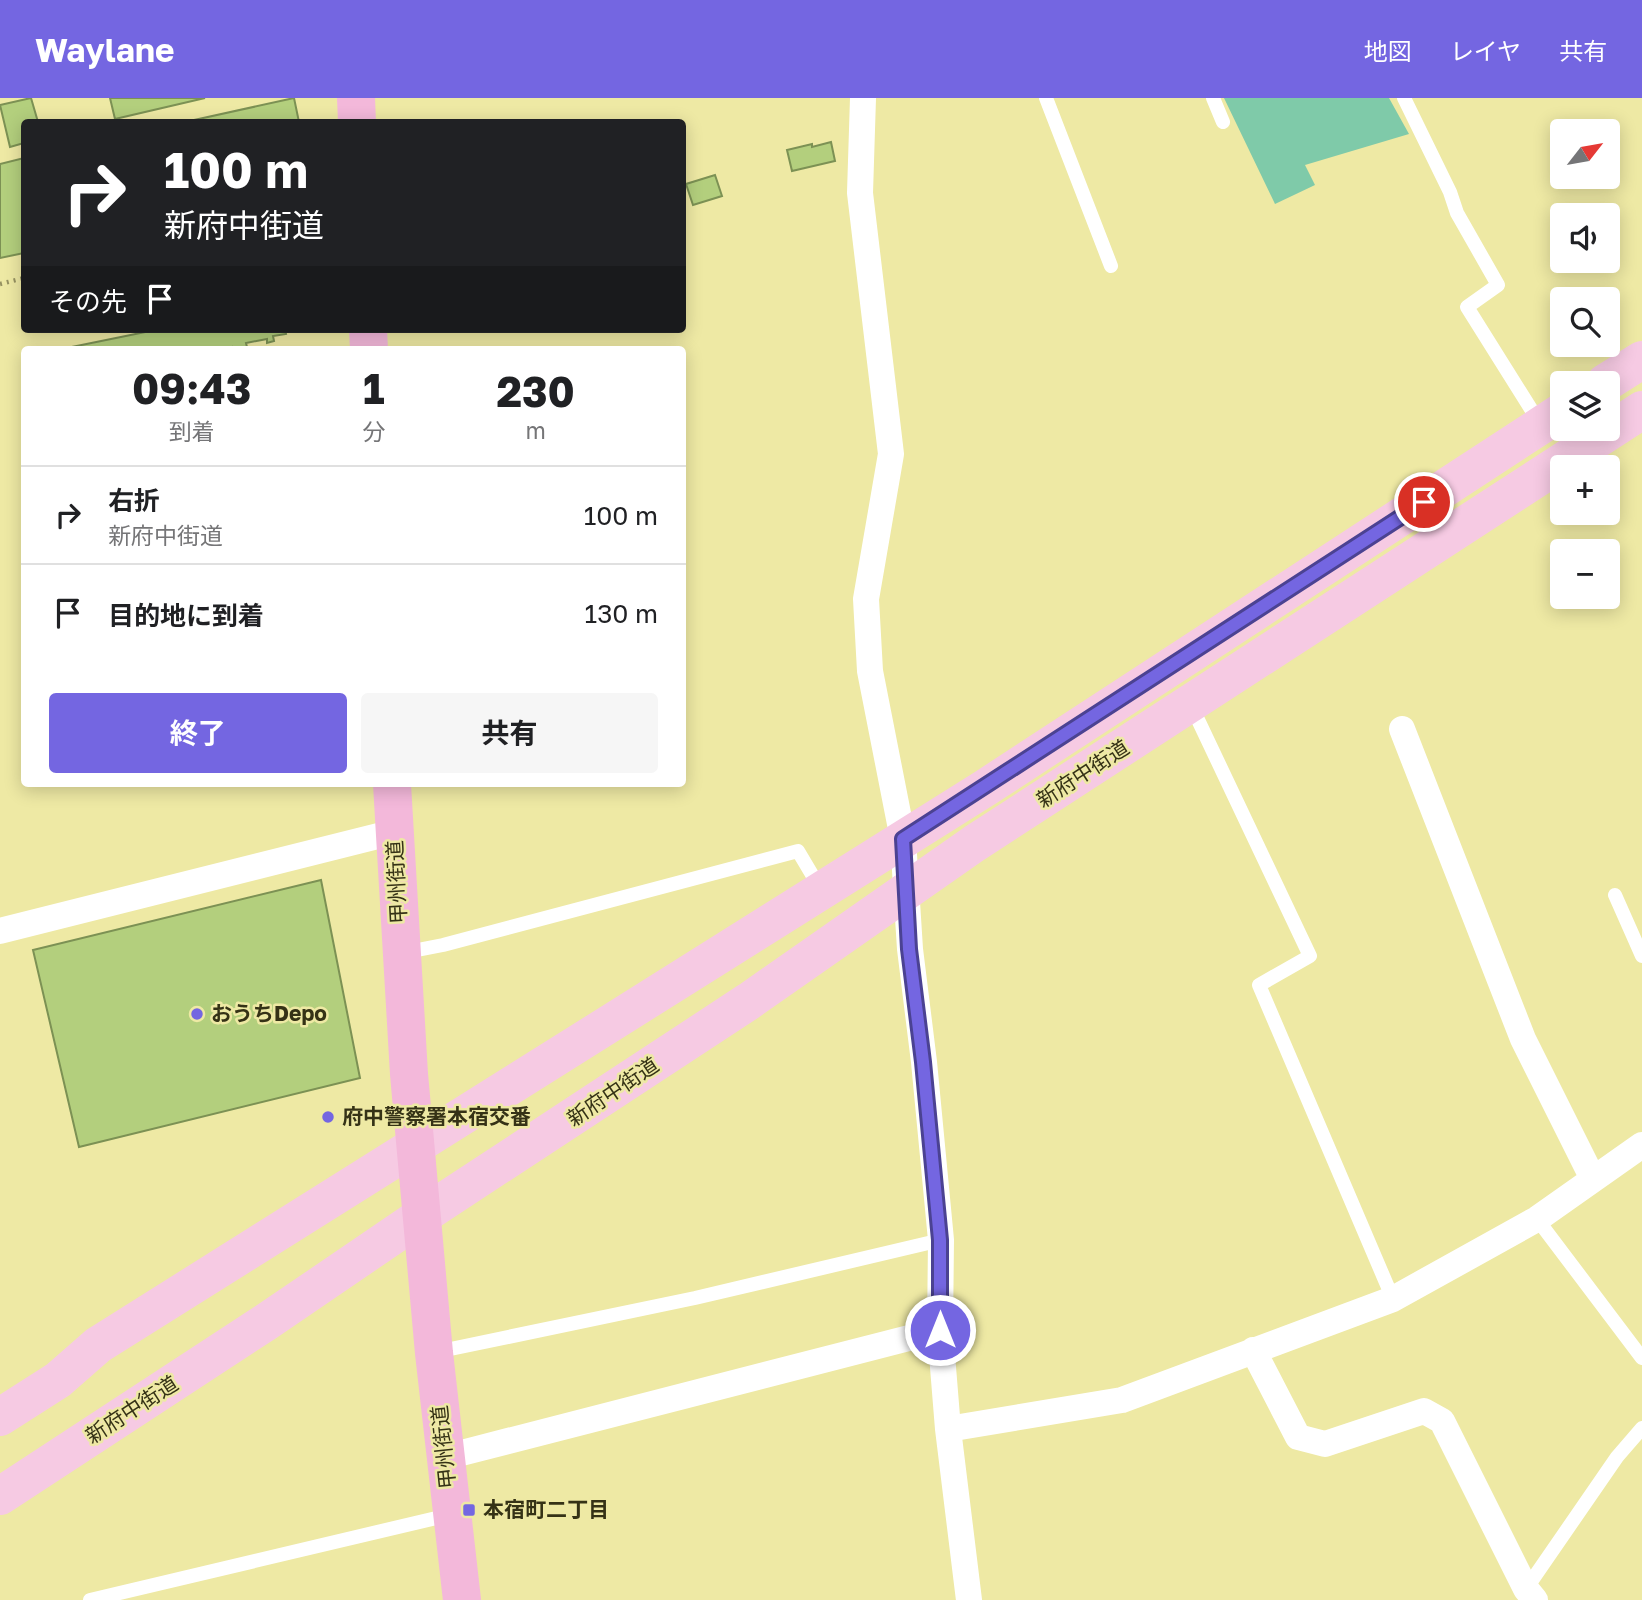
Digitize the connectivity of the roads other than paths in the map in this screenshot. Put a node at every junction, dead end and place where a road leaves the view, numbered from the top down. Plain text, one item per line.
1 (356, 98) edge
2 (863, 98) edge
3 (1046, 98) edge
4 (1213, 98) edge
5 (1404, 98) edge
6 (357, 119) edge
7 (1223, 122) dead end
8 (1111, 266) dead end
9 (1642, 360) edge
10 (1620, 374) edge
11 (1642, 410) edge
12 (1550, 415) edge
13 (1550, 419) edge
14 (1191, 705) junction
15 (1402, 729) dead end
16 (392, 787) edge
17 (394, 832) junction
18 (903, 839) junction
19 (822, 891) junction
20 (906, 891) junction
21 (1615, 895) dead end
22 (0, 931) edge
23 (400, 953) junction
24 (1642, 957) edge
25 (415, 1145) junction
26 (1642, 1145) edge
27 (1593, 1179) junction
28 (423, 1215) junction
29 (1537, 1219) junction
30 (940, 1240) junction
31 (1393, 1299) junction
32 (940, 1330) junction
33 (434, 1344) junction
34 (1253, 1350) junction
35 (1642, 1358) edge
36 (0, 1417) edge
37 (1642, 1428) edge
38 (948, 1429) junction
39 (446, 1457) junction
40 (0, 1496) edge
41 (451, 1514) junction
42 (1530, 1595) edge
43 (90, 1600) edge
44 (462, 1600) edge
45 (969, 1600) edge

1 - 6 highway
2 - 18 street
3 - 8 lane
4 - 7 lane
5 - 12 lane
9 - 10 main road
11 - 14 main road, 新府中街道
13 - 18 main road, 新府中街道
14 - 20 main road, 新府中街道
14 - 31 lane
15 - 27 street
16 - 17 highway, 甲州街道
17 - 22 street
17 - 23 highway, 甲州街道
18 - 19 main road, 新府中街道
18 - 20 street
19 - 23 lane
19 - 25 main road, 新府中街道
20 - 28 main road, 新府中街道
20 - 30 street
21 - 24 lane
23 - 25 highway, 甲州街道
25 - 28 highway, 甲州街道
25 - 36 main road, 新府中街道
26 - 27 street
27 - 29 street
28 - 33 highway, 甲州街道
28 - 40 main road, 新府中街道
29 - 31 street
29 - 35 lane
30 - 32 street
30 - 33 lane
31 - 34 street
32 - 38 street
32 - 39 street
33 - 39 highway, 甲州街道
34 - 38 street
34 - 42 street
37 - 42 lane
38 - 45 street
39 - 41 highway, 甲州街道
41 - 43 lane
41 - 44 highway, 甲州街道

